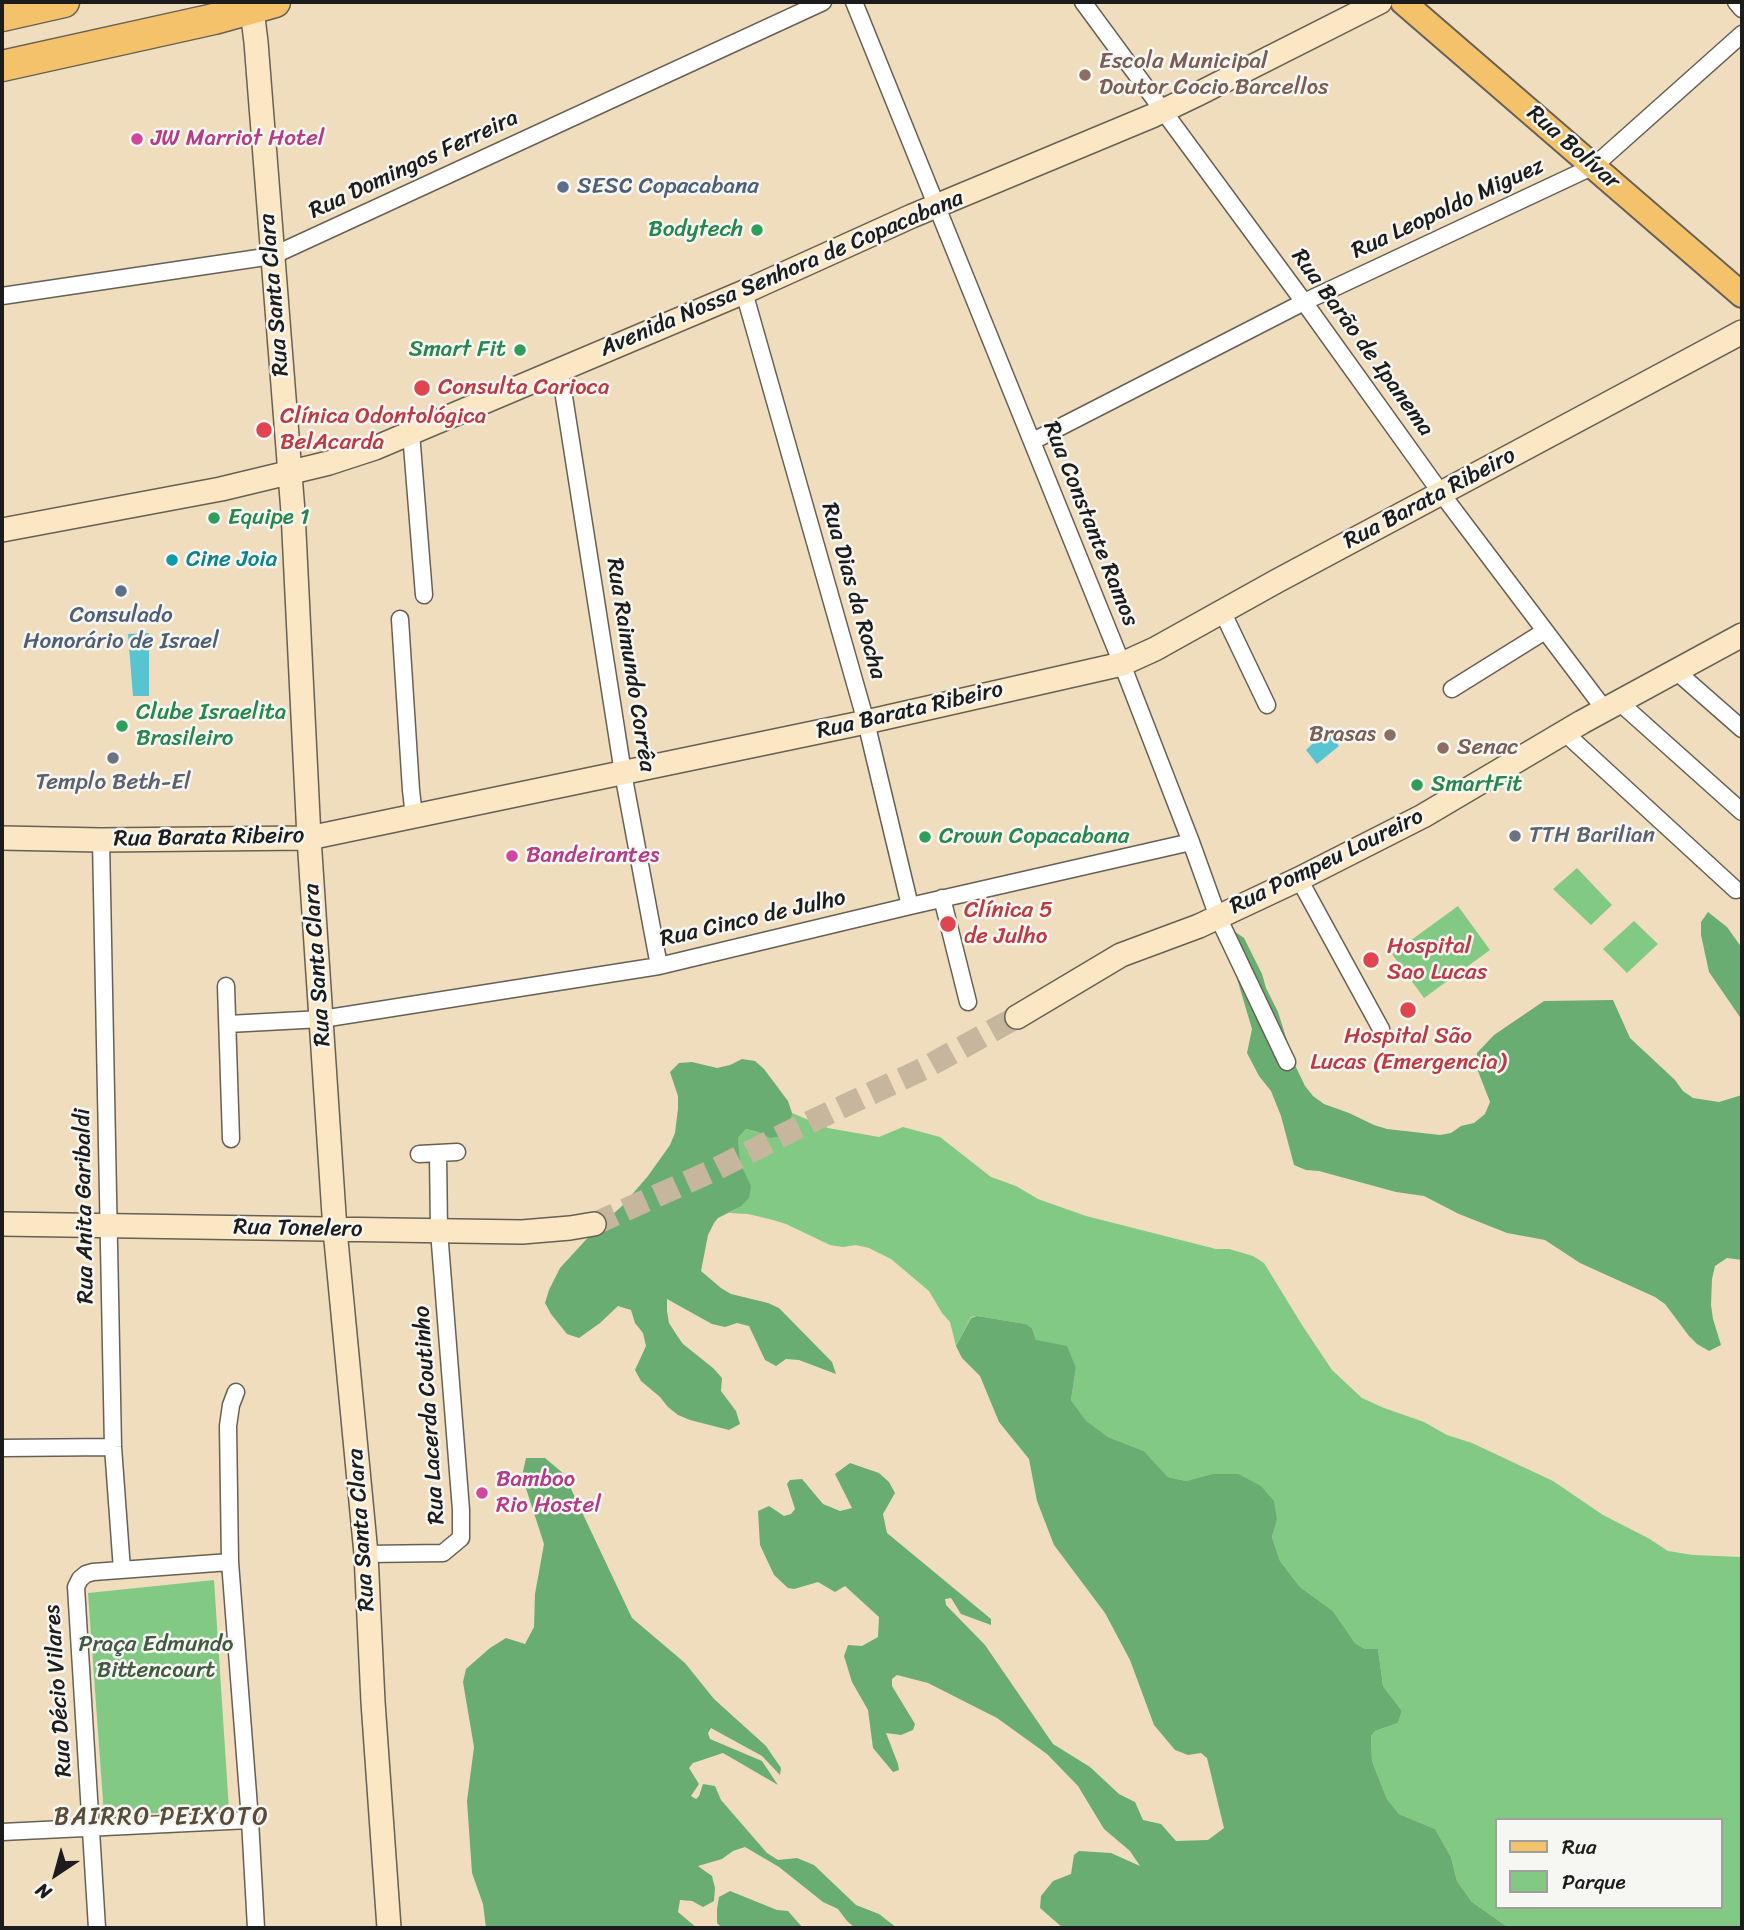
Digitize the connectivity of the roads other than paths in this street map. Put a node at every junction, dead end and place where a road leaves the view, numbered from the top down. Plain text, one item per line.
1 (64, 2) edge
2 (822, 2) edge
3 (854, 2) edge
4 (1083, 2) edge
5 (1380, 2) edge
6 (1403, 2) edge
7 (1736, 2) edge
8 (259, 4) edge
9 (1742, 9) edge
10 (2, 16) edge
11 (1742, 34) edge
12 (2, 66) edge
13 (1164, 110) junction
14 (1594, 166) junction
15 (936, 207) junction
16 (272, 256) junction
17 (744, 292) junction
18 (1742, 295) edge
19 (2, 296) edge
20 (1304, 302) junction
21 (1742, 332) edge
22 (559, 371) junction
23 (411, 433) junction
24 (1033, 441) junction
25 (290, 473) junction
26 (1441, 493) junction
27 (2, 530) edge
28 (424, 594) dead end
29 (1222, 611) junction
30 (400, 619) dead end
31 (1545, 631) junction
32 (1742, 635) edge
33 (1122, 664) junction
34 (1676, 671) junction
35 (1452, 690) dead end
36 (1267, 705) dead end
37 (1612, 706) junction
38 (866, 722) junction
39 (1742, 729) edge
40 (1565, 733) junction
41 (623, 773) junction
42 (1742, 812) edge
43 (415, 817) junction
44 (2, 838) edge
45 (309, 838) junction
46 (101, 840) junction
47 (1191, 842) junction
48 (1299, 879) junction
49 (1736, 890) dead end
50 (942, 898) junction
51 (910, 906) junction
52 (1218, 917) junction
53 (659, 965) junction
54 (226, 986) dead end
55 (968, 1002) dead end
56 (1017, 1017) tunnel mouth
57 (322, 1019) junction
58 (228, 1024) junction
59 (1381, 1029) dead end
60 (1287, 1062) dead end
61 (231, 1139) dead end
62 (457, 1152) dead end
63 (438, 1153) junction
64 (419, 1154) dead end
65 (2, 1224) edge
66 (594, 1224) tunnel mouth
67 (109, 1226) junction
68 (335, 1230) junction
69 (439, 1231) junction
70 (236, 1392) dead end
71 (113, 1447) junction
72 (2, 1448) edge
73 (366, 1555) junction
74 (230, 1562) junction
75 (122, 1570) junction
76 (250, 1820) junction
77 (90, 1828) junction
78 (2, 1832) edge
79 (97, 1928) edge
80 (256, 1928) edge
81 (389, 1928) edge

1 - 10 highway
2 - 16 street, Rua Domingos Ferreira
3 - 15 street, Rua Constante Ramos
4 - 13 street, Rua Barão de Ipanema
5 - 13 main road, Avenida Nossa Senhora de Copacabana
6 - 14 main road, Rua Bolívar
7 - 9 street
8 - 12 highway
8 - 16 main road, Rua Santa Clara
11 - 14 street, Rua Leopoldo Miguez
13 - 15 main road, Avenida Nossa Senhora de Copacabana
13 - 20 street, Rua Barão de Ipanema
14 - 18 main road, Rua Bolívar
14 - 20 street, Rua Leopoldo Miguez
15 - 17 main road, Avenida Nossa Senhora de Copacabana
15 - 24 street, Rua Constante Ramos
16 - 19 street, Rua Domingos Ferreira
16 - 25 main road, Rua Santa Clara
17 - 22 main road, Avenida Nossa Senhora de Copacabana
17 - 38 street, Rua Dias da Rocha
20 - 24 street, Rua Leopoldo Miguez
20 - 26 street, Rua Barão de Ipanema
21 - 26 main road, Rua Barata Ribeiro
22 - 23 main road, Avenida Nossa Senhora de Copacabana
22 - 41 street, Rua Raimundo Corrêa
23 - 25 main road, Avenida Nossa Senhora de Copacabana
23 - 28 street
24 - 33 street, Rua Constante Ramos
25 - 27 main road, Avenida Nossa Senhora de Copacabana
25 - 45 main road, Rua Santa Clara
26 - 29 main road, Rua Barata Ribeiro
26 - 31 street, Rua Barão de Ipanema
29 - 33 main road, Rua Barata Ribeiro
29 - 36 street
30 - 43 street
31 - 35 street
31 - 37 street, Rua Barão de Ipanema
32 - 34 main road, Rua Pompeu Loureiro
33 - 38 main road, Rua Barata Ribeiro
33 - 47 street, Rua Constante Ramos
34 - 37 main road, Rua Pompeu Loureiro
34 - 39 street
37 - 40 main road, Rua Pompeu Loureiro
37 - 42 street, Rua Barão de Ipanema
38 - 41 main road, Rua Barata Ribeiro
38 - 51 street, Rua Dias da Rocha
40 - 48 main road, Rua Pompeu Loureiro
40 - 49 street
41 - 43 main road, Rua Barata Ribeiro
41 - 53 street, Rua Raimundo Corrêa
43 - 45 main road, Rua Barata Ribeiro
44 - 46 main road, Rua Barata Ribeiro
45 - 46 main road, Rua Barata Ribeiro
45 - 57 main road, Rua Santa Clara
46 - 67 street, Rua Anita Garibaldi
47 - 50 street, Rua Cinco de Julho
47 - 52 street, Rua Constante Ramos
48 - 52 main road, Rua Pompeu Loureiro
48 - 59 street
50 - 51 street, Rua Cinco de Julho
50 - 55 street
51 - 53 street, Rua Cinco de Julho
52 - 56 main road, Rua Pompeu Loureiro
52 - 60 street, Rua Constante Ramos
53 - 57 street, Rua Cinco de Julho
54 - 58 street
57 - 58 street, Rua Cinco de Julho
57 - 68 main road, Rua Santa Clara
58 - 61 street
62 - 63 street
63 - 64 street
63 - 69 street
65 - 67 main road, Rua Tonelero
66 - 69 main road, Rua Tonelero
67 - 68 main road, Rua Tonelero
67 - 71 street, Rua Anita Garibaldi
68 - 69 main road, Rua Tonelero
68 - 73 main road, Rua Santa Clara
69 - 73 street, Rua Lacerda Coutinho
70 - 74 street
71 - 72 street
71 - 75 street, Rua Anita Garibaldi
73 - 81 main road, Rua Santa Clara
74 - 75 street
74 - 76 street
75 - 77 street, Rua Décio Vilares
76 - 77 street
76 - 80 street
77 - 78 street
77 - 79 street, Rua Décio Vilares

